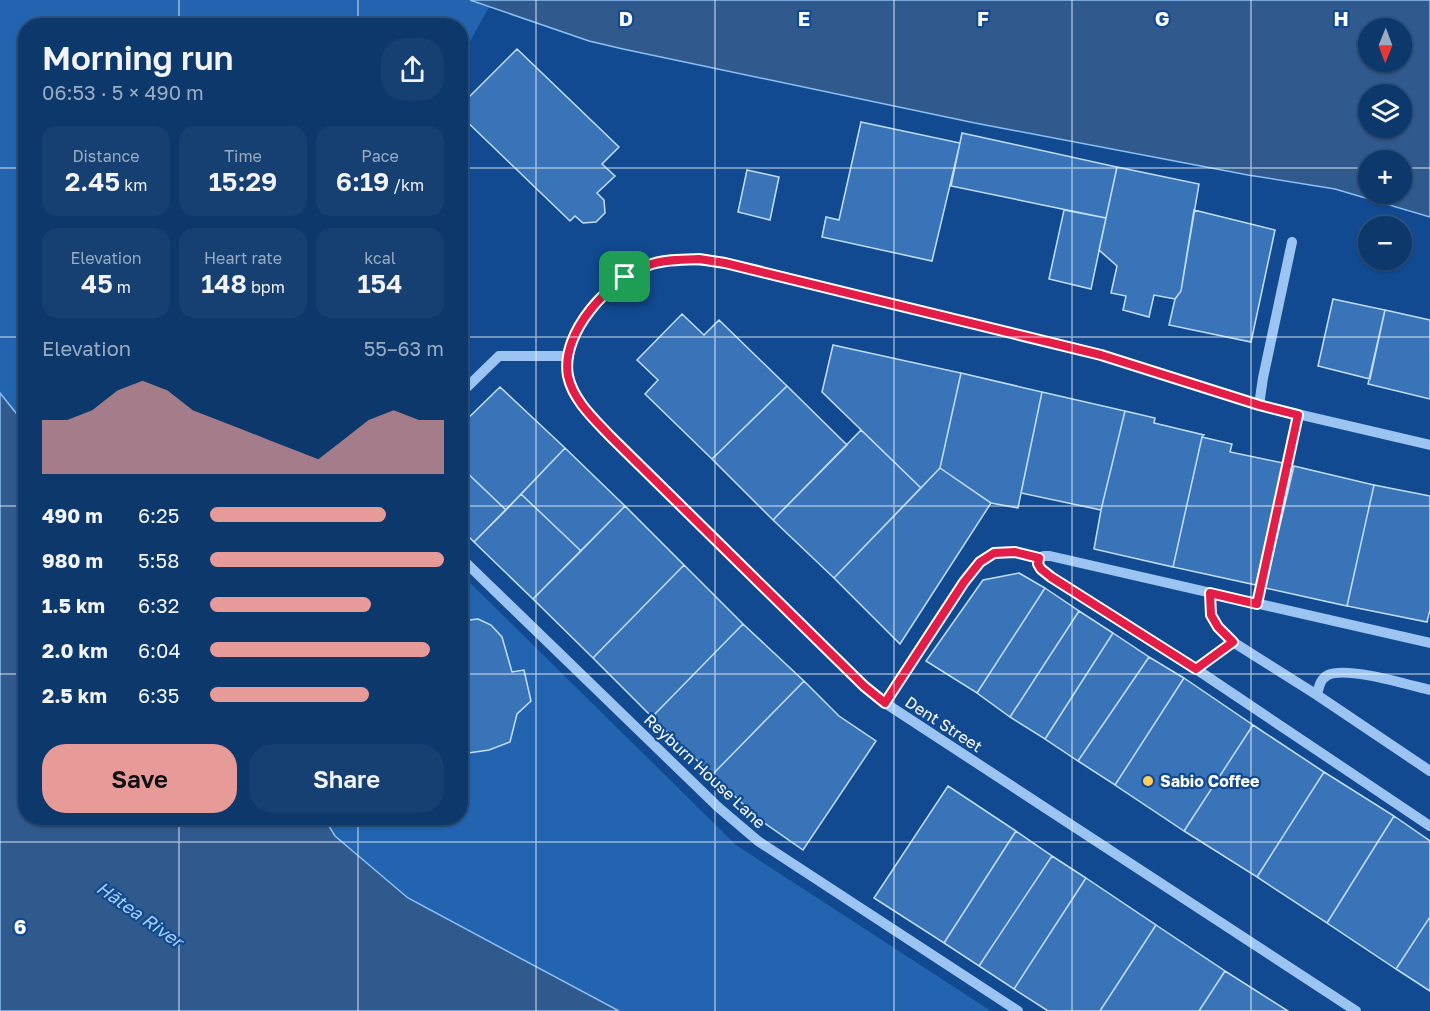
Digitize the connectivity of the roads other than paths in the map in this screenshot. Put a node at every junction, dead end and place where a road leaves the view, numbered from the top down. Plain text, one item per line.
1 (1292, 242) dead end
2 (568, 356) junction
3 (468, 386) edge
4 (1259, 405) junction
5 (1298, 415) junction
6 (1430, 445) edge
7 (1039, 558) junction
8 (468, 565) edge
9 (1210, 593) junction
10 (1257, 604) junction
11 (1233, 642) junction
12 (1430, 643) edge
13 (1196, 669) junction
14 (1430, 690) edge
15 (1317, 695) junction
16 (885, 703) junction
17 (1430, 771) edge
18 (1430, 826) edge
19 (1018, 1011) edge
20 (1356, 1011) edge

1 - 4 street
2 - 3 street
2 - 4 street
2 - 16 street, Dent Street
4 - 5 street
5 - 6 street
5 - 10 street
7 - 9 street
7 - 13 street
7 - 16 street
8 - 19 street, Reyburn House Lane
9 - 10 street
9 - 11 street
10 - 12 street
11 - 13 street
11 - 15 street
13 - 18 street
14 - 15 street
15 - 17 street
16 - 20 street, Dent Street

